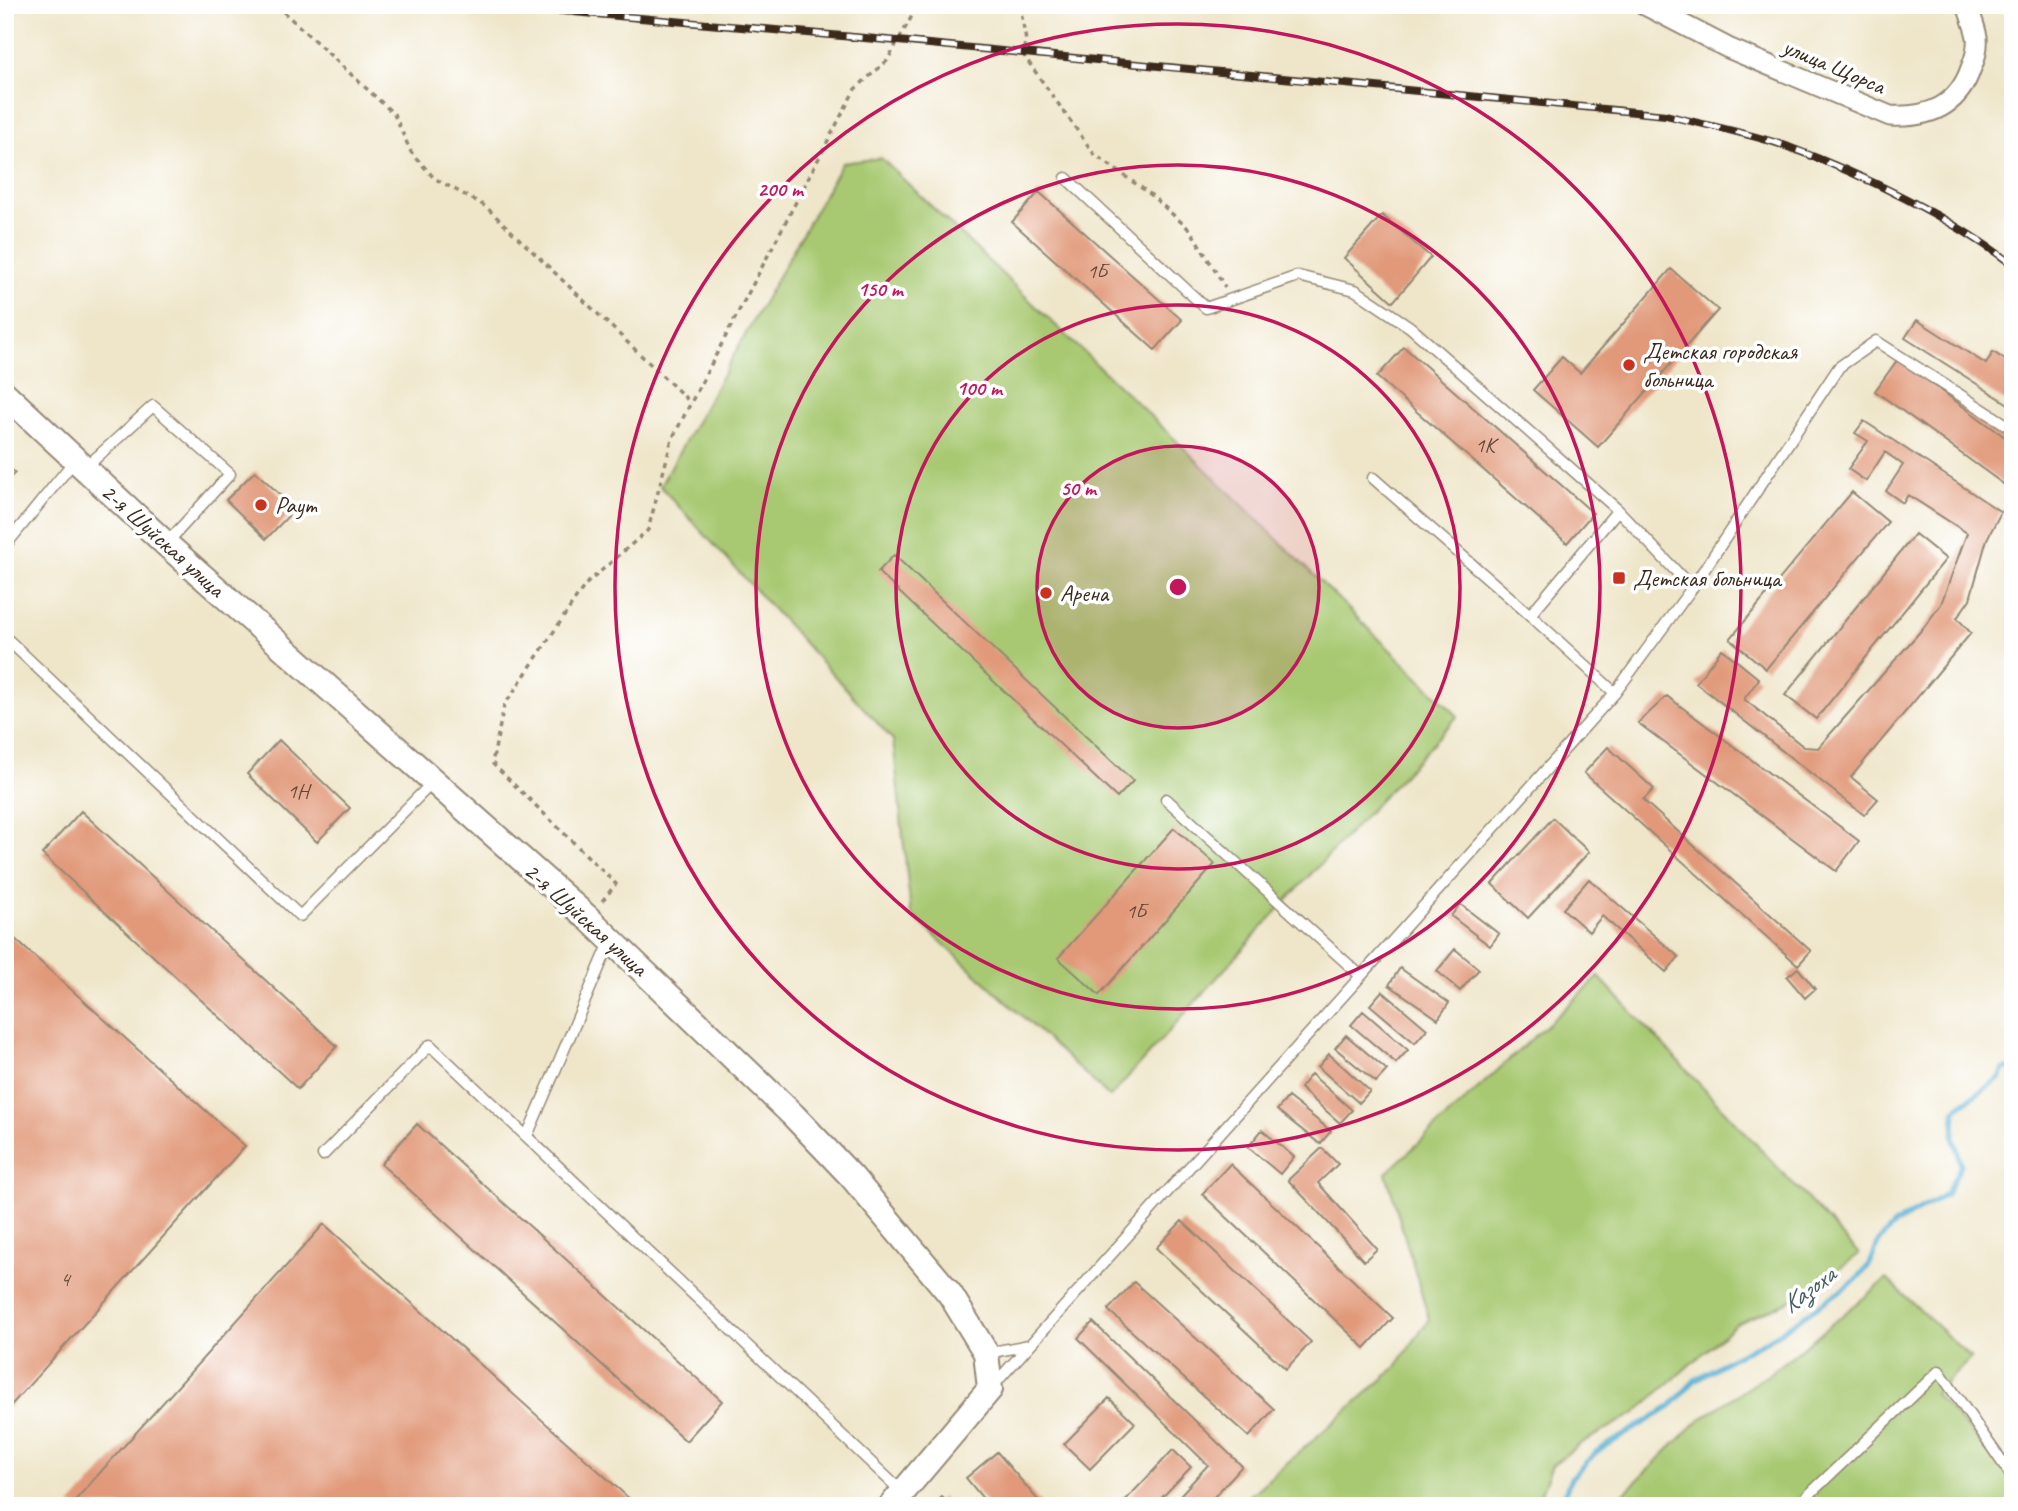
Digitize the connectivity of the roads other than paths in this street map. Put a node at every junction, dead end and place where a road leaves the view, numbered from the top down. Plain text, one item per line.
1 (1645, 5) edge
2 (1967, 5) edge
3 (1675, 12) edge
4 (1066, 178) dead end
5 (5, 394) edge
6 (2013, 429) edge
7 (80, 464) junction
8 (1373, 478) dead end
9 (1618, 510) junction
10 (166, 544) junction
11 (5, 547) edge
12 (1692, 588) junction
13 (1530, 615) junction
14 (5, 637) edge
15 (1615, 693) junction
16 (433, 782) junction
17 (1166, 799) dead end
18 (611, 940) junction
19 (1361, 976) junction
20 (527, 1136) junction
21 (323, 1155) dead end
22 (1029, 1345) junction
23 (986, 1353) junction
24 (990, 1389) junction
25 (2013, 1478) edge
26 (897, 1499) edge
27 (1797, 1506) edge

1 - 3 street, улица Щорса
2 - 3 street, улица Щорса
4 - 9 lane
5 - 7 street, 2-я Шуйская улица
6 - 12 lane
7 - 10 street, 2-я Шуйская улица
7 - 10 lane
7 - 11 lane
8 - 13 lane
9 - 12 lane
9 - 13 lane
10 - 16 street, 2-я Шуйская улица
12 - 15 lane
13 - 15 lane
14 - 16 lane
15 - 19 lane
16 - 18 street, 2-я Шуйская улица
17 - 19 lane
18 - 20 lane
18 - 23 street, 2-я Шуйская улица
19 - 22 lane
20 - 21 lane
20 - 26 lane
22 - 23 lane
22 - 24 lane
23 - 24 street, 2-я Шуйская улица
24 - 26 street
25 - 27 lane

